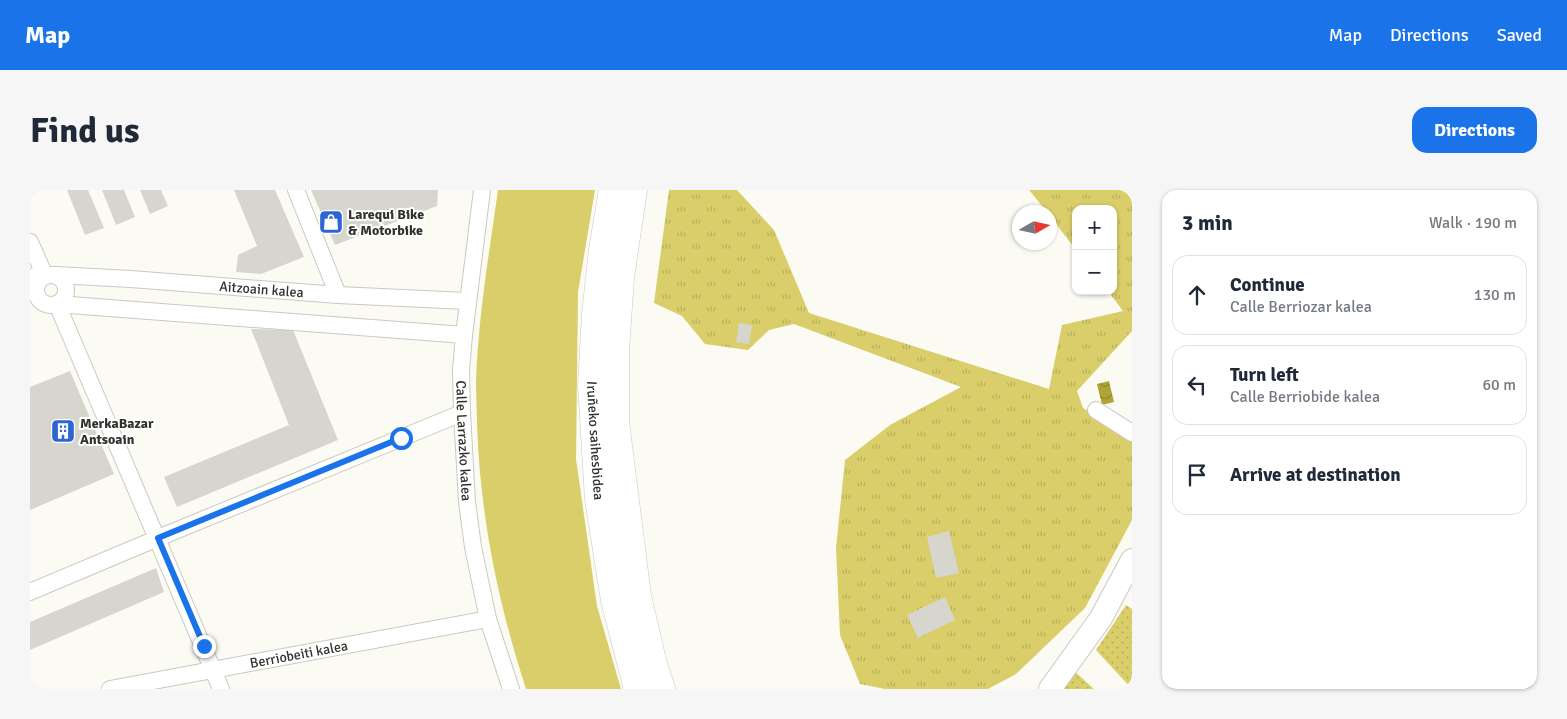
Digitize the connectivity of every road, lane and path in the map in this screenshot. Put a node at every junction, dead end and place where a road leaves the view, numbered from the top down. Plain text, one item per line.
1 (296, 190) edge
2 (482, 190) edge
3 (613, 190) edge
4 (633, 190) edge
5 (30, 242) edge
6 (43, 275) edge
7 (338, 295) junction
8 (467, 301) junction
9 (43, 303) edge
10 (464, 335) junction
11 (1096, 410) dead end
12 (462, 413) junction
13 (1132, 433) edge
14 (158, 538) junction
15 (1132, 560) edge
16 (30, 592) edge
17 (488, 619) junction
18 (214, 670) junction
19 (110, 689) edge
20 (221, 689) edge
21 (511, 689) edge
22 (638, 689) edge
23 (661, 689) edge
24 (1050, 689) edge

1 - 7 street
2 - 8 street, Calle Larrazko kalea
3 - 22 highway, Iruñeko saihesbidea
4 - 23 highway, Iruñeko saihesbidea
5 - 6 street
6 - 7 street, Aitzoain kalea
6 - 9 street
6 - 9 street
7 - 8 street, Aitzoain kalea
8 - 10 street, Calle Larrazko kalea
9 - 10 street
9 - 14 street
10 - 12 street, Calle Larrazko kalea
11 - 13 street
12 - 14 street
12 - 17 street, Calle Larrazko kalea
14 - 16 street
14 - 18 street
15 - 24 street
17 - 18 street, Berriobeiti kalea
17 - 21 street, Calle Larrazko kalea
18 - 19 street, Berriobeiti kalea
18 - 20 street

